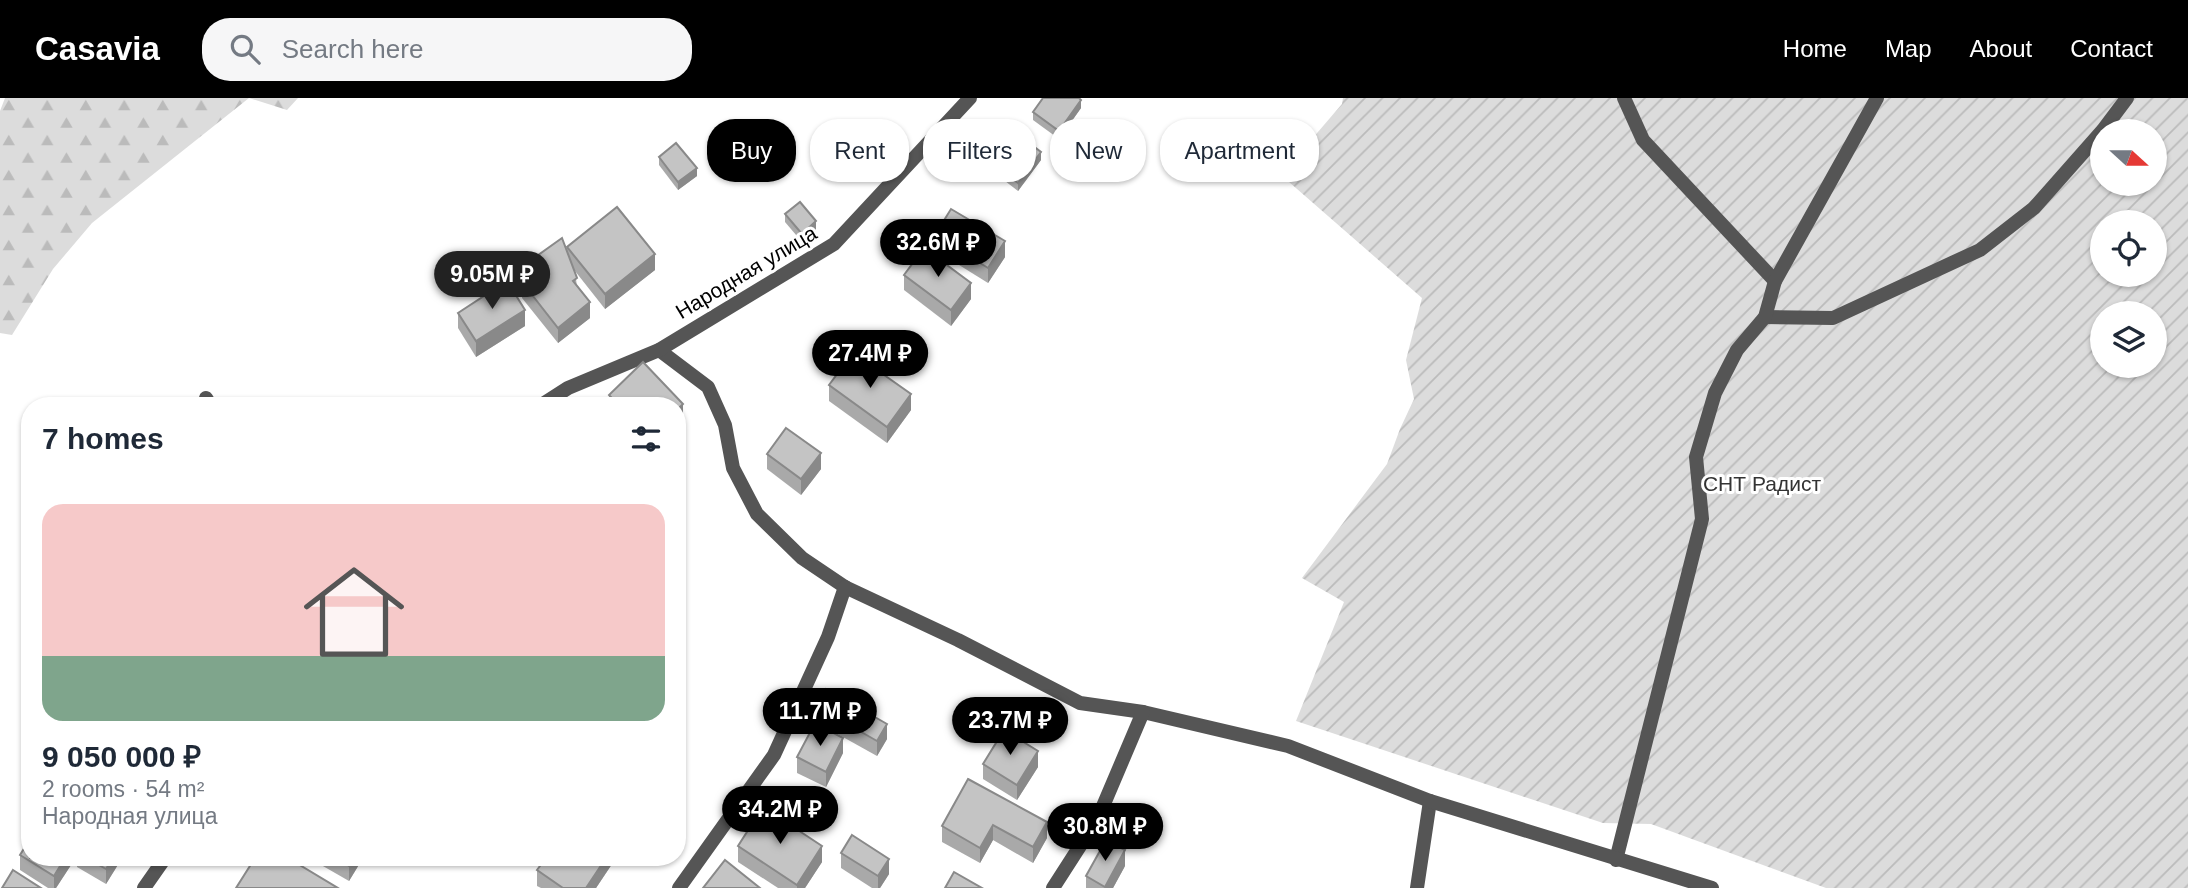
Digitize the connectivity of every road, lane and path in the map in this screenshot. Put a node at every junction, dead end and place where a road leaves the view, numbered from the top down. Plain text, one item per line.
1 (970, 98) edge
2 (1624, 98) edge
3 (1877, 98) edge
4 (2127, 98) edge
5 (1775, 281) junction
6 (1765, 317) junction
7 (659, 350) junction
8 (554, 397) edge
9 (845, 587) junction
10 (1143, 712) junction
11 (1430, 801) junction
12 (1616, 860) junction
13 (159, 866) edge
14 (144, 888) edge
15 (679, 888) edge
16 (1053, 888) edge
17 (1417, 888) edge
18 (1712, 888) edge

1 - 7 street, Народная улица
2 - 5 street
3 - 5 street
4 - 6 street
5 - 6 street
6 - 12 street
7 - 8 street, Народная улица
7 - 9 street
9 - 10 street
9 - 15 street
10 - 11 street
10 - 16 street
11 - 12 street
11 - 17 street
12 - 18 street
13 - 14 street

